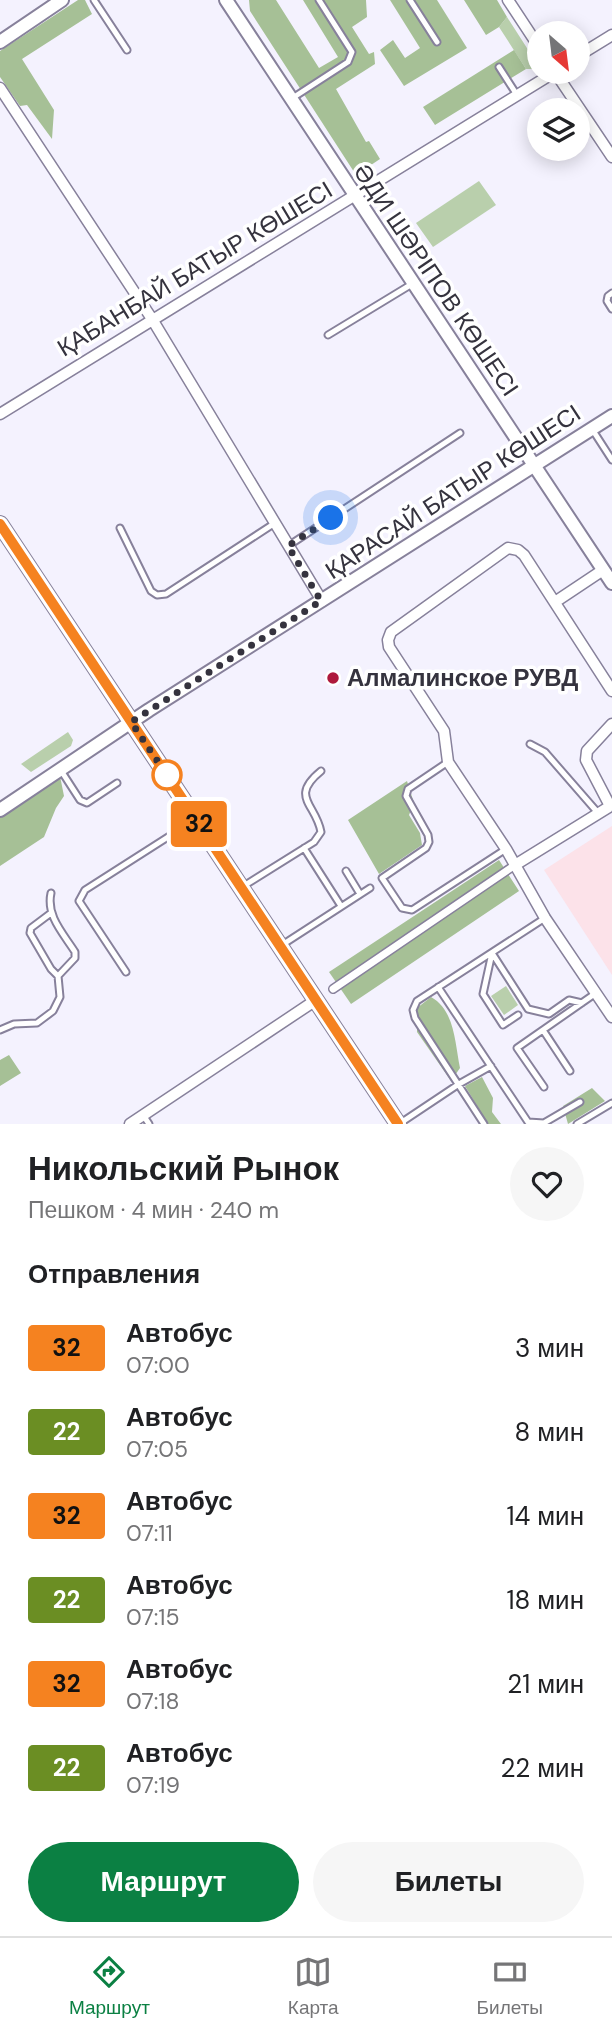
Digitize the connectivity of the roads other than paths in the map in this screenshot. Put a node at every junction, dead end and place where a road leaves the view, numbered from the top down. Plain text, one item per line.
1 (62, 0) edge
2 (94, 0) edge
3 (226, 0) edge
4 (319, 0) edge
5 (410, 0) edge
6 (508, 0) edge
7 (527, 29) edge
8 (612, 35) edge
9 (0, 42) edge
10 (437, 42) dead end
11 (590, 49) edge
12 (127, 50) dead end
13 (499, 67) dead end
14 (535, 84) edge
15 (563, 84) edge
16 (0, 88) edge
17 (517, 95) junction
18 (291, 99) junction
19 (612, 157) edge
20 (355, 196) junction
21 (413, 283) junction
22 (612, 293) edge
23 (612, 309) edge
24 (152, 319) junction
25 (328, 335) dead end
26 (0, 414) edge
27 (612, 416) edge
28 (592, 429) junction
29 (460, 433) dead end
30 (612, 460) edge
31 (535, 466) junction
32 (275, 523) junction
33 (0, 524) edge
34 (120, 528) dead end
35 (288, 546) junction
36 (603, 569) junction
37 (612, 583) edge
38 (321, 601) junction
39 (555, 602) junction
40 (612, 691) edge
41 (131, 722) junction
42 (612, 724) edge
43 (530, 744) dead end
44 (448, 762) junction
45 (60, 769) junction
46 (321, 772) dead end
47 (117, 783) dead end
48 (611, 805) edge
49 (0, 810) edge
50 (599, 814) junction
51 (196, 819) junction
52 (304, 848) junction
53 (506, 849) junction
54 (515, 865) junction
55 (346, 871) dead end
56 (241, 888) junction
57 (370, 888) dead end
58 (51, 893) dead end
59 (360, 894) junction
60 (341, 906) junction
61 (51, 913) junction
62 (545, 918) junction
63 (280, 946) junction
64 (492, 953) junction
65 (126, 972) dead end
66 (58, 976) junction
67 (438, 987) junction
68 (333, 989) dead end
69 (596, 993) junction
70 (316, 1000) junction
71 (582, 1003) junction
72 (519, 1015) dead end
73 (612, 1017) edge
74 (0, 1030) edge
75 (543, 1030) junction
76 (491, 1066) junction
77 (570, 1071) dead end
78 (459, 1084) junction
79 (544, 1087) dead end
80 (580, 1102) dead end
81 (612, 1102) edge
82 (146, 1119) edge
83 (130, 1124) edge
84 (398, 1124) edge
85 (484, 1124) edge
86 (577, 1124) edge

1 - 9 street
2 - 12 lane
3 - 18 street, ӘДИ ШӘРІПОВ КӨШЕСІ
4 - 18 lane
5 - 10 lane
6 - 7 street
8 - 11 street
13 - 17 lane
14 - 17 street, ҚАБАНБАЙ БАТЫР КӨШЕСІ
15 - 19 street
16 - 24 street
17 - 20 street, ҚАБАНБАЙ БАТЫР КӨШЕСІ
18 - 20 street, ӘДИ ШӘРІПОВ КӨШЕСІ
20 - 21 street, ӘДИ ШӘРІПОВ КӨШЕСІ
20 - 24 street, ҚАБАНБАЙ БАТЫР КӨШЕСІ
21 - 25 lane
21 - 31 street, ӘДИ ШӘРІПОВ КӨШЕСІ
22 - 23 lane
24 - 26 street, ҚАБАНБАЙ БАТЫР КӨШЕСІ
24 - 32 street
27 - 28 street, ҚАРАСАЙ БАТЫР КӨШЕСІ
28 - 30 lane
28 - 31 street, ҚАРАСАЙ БАТЫР КӨШЕСІ
29 - 35 lane
31 - 36 street, ӘДИ ШӘРІПОВ КӨШЕСІ
31 - 38 street, ҚАРАСАЙ БАТЫР КӨШЕСІ
32 - 34 lane
32 - 35 street
33 - 41 main road
35 - 38 street
36 - 37 street, ӘДИ ШӘРІПОВ КӨШЕСІ
36 - 39 street
38 - 41 street, ҚАРАСАЙ БАТЫР КӨШЕСІ
39 - 40 street
39 - 44 street
41 - 45 street, ҚАРАСАЙ БАТЫР КӨШЕСІ
41 - 51 main road
42 - 48 street
43 - 50 lane
44 - 53 street
44 - 53 lane
45 - 47 lane
45 - 49 street, ҚАРАСАЙ БАТЫР КӨШЕСІ
46 - 52 lane
48 - 50 street
50 - 54 street
51 - 56 main road
51 - 65 lane
52 - 56 lane
52 - 60 lane
53 - 54 street
54 - 62 street
54 - 68 street
55 - 59 lane
56 - 63 main road
57 - 59 lane
58 - 61 lane
59 - 60 lane
60 - 63 lane
61 - 66 lane
61 - 66 lane
62 - 64 lane
62 - 69 street
63 - 70 main road
64 - 67 lane
64 - 71 lane
64 - 72 lane
66 - 74 lane
67 - 76 lane
67 - 78 lane
69 - 71 lane
69 - 73 street
70 - 82 street
70 - 84 main road
71 - 75 lane
75 - 77 lane
75 - 79 lane
76 - 78 lane
76 - 80 lane
78 - 84 lane
78 - 85 lane
81 - 86 lane
82 - 83 street

